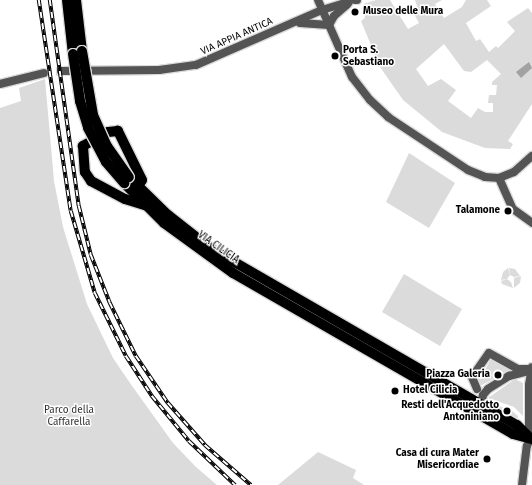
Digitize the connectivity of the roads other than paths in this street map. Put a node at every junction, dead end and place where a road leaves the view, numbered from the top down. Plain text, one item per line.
1 (67, 0) edge
2 (76, 0) edge
3 (318, 0) edge
4 (354, 1) edge
5 (322, 10) junction
6 (294, 23) junction
7 (329, 25) junction
8 (78, 53) junction
9 (60, 70) tunnel mouth
10 (44, 73) tunnel mouth
11 (0, 84) edge
12 (532, 156) edge
13 (499, 178) junction
14 (126, 180) junction
15 (138, 186) junction
16 (146, 206) junction
17 (532, 223) edge
18 (532, 370) edge
19 (491, 386) junction
20 (451, 388) junction
21 (477, 389) junction
22 (483, 410) junction
23 (531, 436) edge
24 (522, 485) edge

1 - 8 main road, VIA CILICIA
2 - 8 main road, VIA CILICIA
3 - 5 street
4 - 5 street, VIA APPIA ANTICA
4 - 7 street
5 - 6 street, VIA APPIA ANTICA
5 - 7 street
6 - 7 street
6 - 9 street, VIA APPIA ANTICA
7 - 13 street
8 - 14 main road, VIA CILICIA, bridge
10 - 11 street
12 - 13 street
13 - 17 street
14 - 15 main road, VIA CILICIA
14 - 16 main road, VIA CILICIA
15 - 16 main road
15 - 20 main road, VIA CILICIA
16 - 22 main road, VIA CILICIA
18 - 19 street
18 - 21 street
18 - 23 street
19 - 21 street
19 - 22 street
20 - 21 street
20 - 22 main road, VIA CILICIA
22 - 23 main road
23 - 24 street

